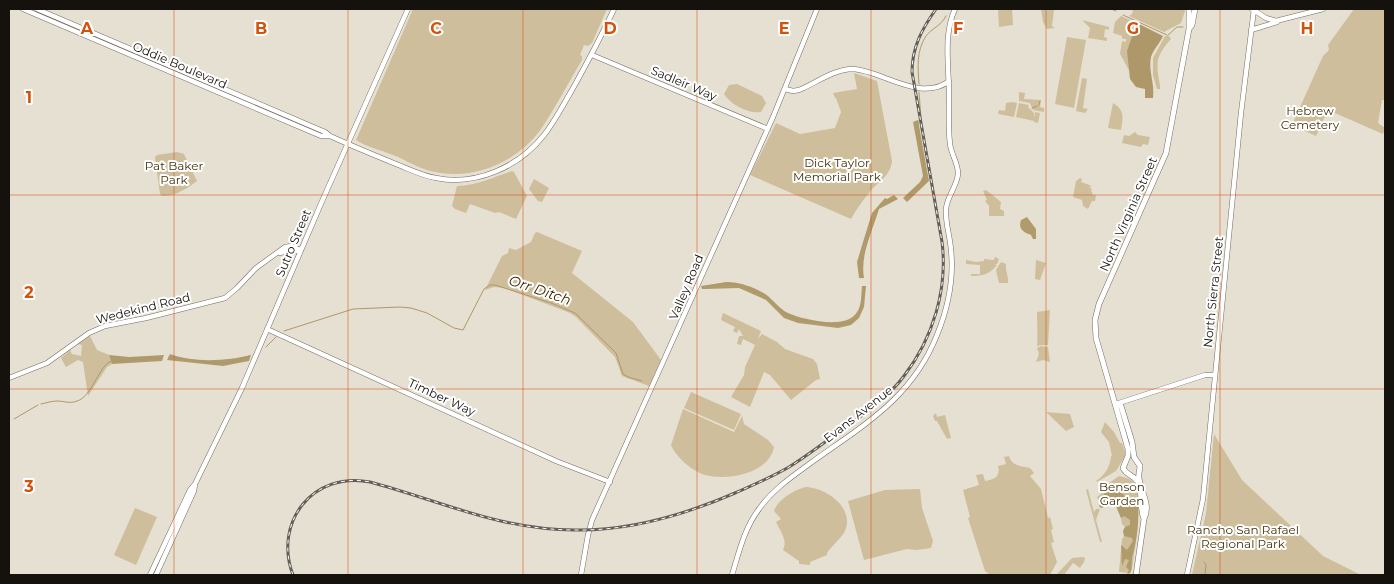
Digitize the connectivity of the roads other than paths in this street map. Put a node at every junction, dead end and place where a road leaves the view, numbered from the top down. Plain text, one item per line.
1 (23, 9) edge
2 (37, 9) edge
3 (408, 9) edge
4 (614, 9) edge
5 (817, 9) edge
6 (955, 9) edge
7 (1189, 9) edge
8 (1195, 9) edge
9 (1253, 9) edge
10 (1323, 9) edge
11 (1278, 21) junction
12 (1189, 29) junction
13 (1251, 30) junction
14 (592, 55) junction
15 (949, 81) junction
16 (785, 89) junction
17 (768, 129) junction
18 (330, 136) junction
19 (347, 144) junction
20 (300, 250) junction
21 (284, 252) junction
22 (278, 254) junction
23 (295, 263) junction
24 (267, 329) junction
25 (1216, 375) junction
26 (9, 378) edge
27 (1116, 404) junction
28 (1126, 460) junction
29 (1136, 460) junction
30 (1139, 471) junction
31 (1131, 475) junction
32 (610, 482) junction
33 (195, 484) junction
34 (1144, 519) junction
35 (150, 575) edge
36 (156, 575) edge
37 (581, 575) edge
38 (732, 575) edge
39 (1136, 575) edge
40 (1187, 575) edge

1 - 18 street, Oddie Boulevard
2 - 18 street, Oddie Boulevard
3 - 19 street, Sutro Street
4 - 14 street, Oddie Boulevard
5 - 16 street, Valley Road
6 - 15 street, Evans Avenue
7 - 12 main road, North Virginia Street
8 - 12 main road, North Virginia Street
9 - 11 street
9 - 13 street, North Sierra Street
10 - 11 street
11 - 13 street
12 - 27 main road, North Virginia Street
13 - 25 street, North Sierra Street
14 - 17 street, Sadleir Way
14 - 19 street, Oddie Boulevard
15 - 16 street
15 - 38 street, Evans Avenue
16 - 17 street, Valley Road
17 - 32 street, Valley Road
18 - 19 street, Oddie Boulevard
19 - 20 street, Sutro Street
20 - 21 street, Wedekind Road
20 - 22 street, Wedekind Road
20 - 23 street, Sutro Street
21 - 22 street, Wedekind Road
21 - 23 street
22 - 26 street, Wedekind Road
23 - 24 street, Sutro Street
24 - 32 street, Timber Way
24 - 33 street, Sutro Street
25 - 27 street
25 - 40 street, North Sierra Street
27 - 28 main road, North Virginia Street
27 - 29 main road, North Virginia Street
28 - 29 main road
28 - 31 main road
29 - 30 main road
30 - 31 main road
30 - 34 main road
31 - 34 main road
32 - 37 street, Valley Road
33 - 35 street, Sutro Street
33 - 36 street, Sutro Street
34 - 39 main road

